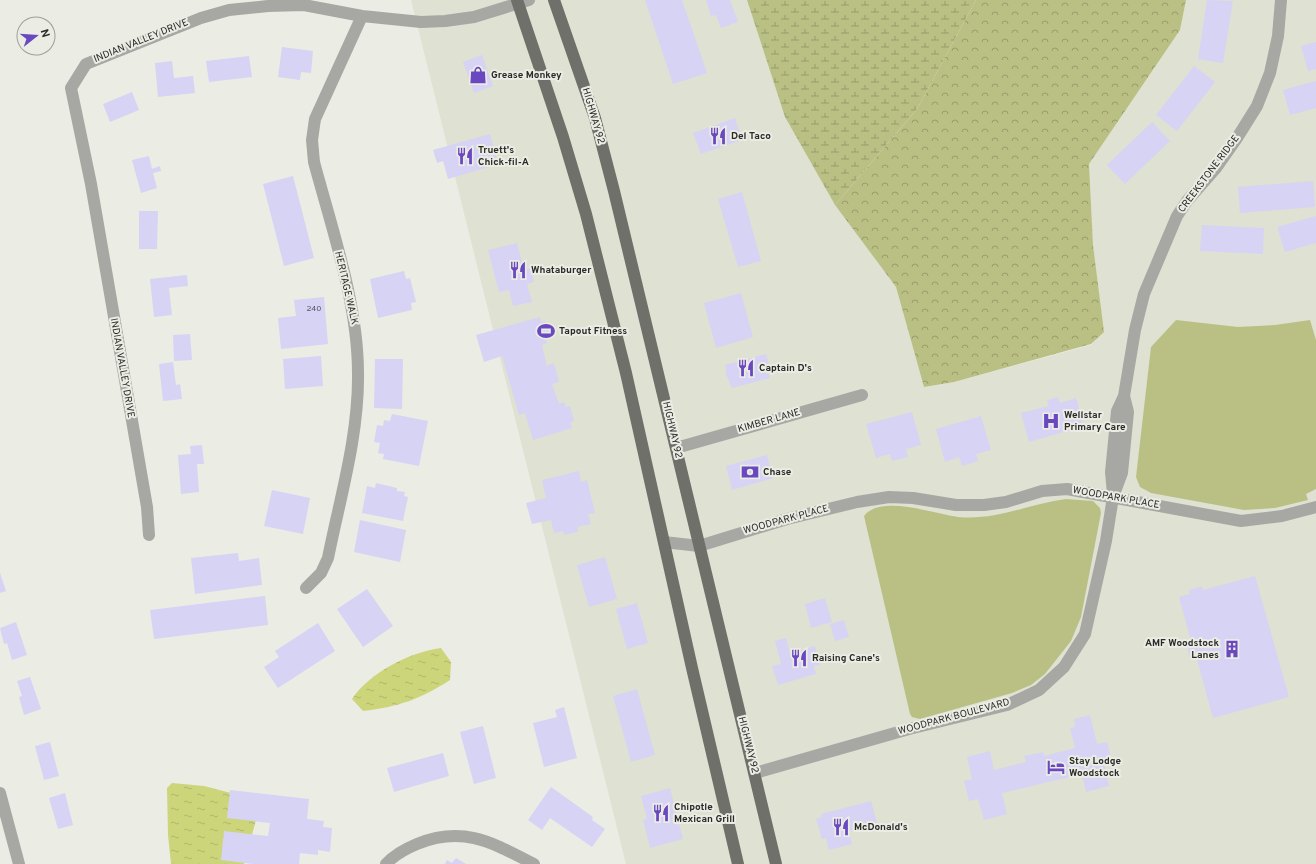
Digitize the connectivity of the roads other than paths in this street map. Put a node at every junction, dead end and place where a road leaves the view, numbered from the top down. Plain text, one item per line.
1 (554, 0) edge
2 (1281, 0) edge
3 (522, 1) edge
4 (362, 16) junction
5 (862, 395) dead end
6 (676, 448) junction
7 (1113, 497) junction
8 (1313, 507) edge
9 (149, 535) dead end
10 (664, 542) junction
11 (699, 546) junction
12 (306, 588) dead end
13 (755, 773) junction
14 (0, 793) edge
15 (19, 864) edge
16 (386, 864) edge
17 (534, 864) edge
18 (738, 864) edge
19 (776, 864) edge

1 - 6 main road, HIGHWAY 92
2 - 7 street, CREEKSTONE RIDGE
3 - 4 street, INDIAN VALLEY DRIVE
3 - 10 main road
4 - 9 street, INDIAN VALLEY DRIVE
4 - 12 street, HERITAGE WALK
5 - 6 street, KIMBER LANE
6 - 11 main road, HIGHWAY 92
7 - 8 street, WOODPARK PLACE
7 - 11 street, WOODPARK PLACE
7 - 13 street, WOODPARK BOULEVARD
10 - 11 street, WOODPARK PLACE
10 - 18 main road
11 - 13 main road, HIGHWAY 92
13 - 19 main road, HIGHWAY 92
14 - 15 street
16 - 17 street

